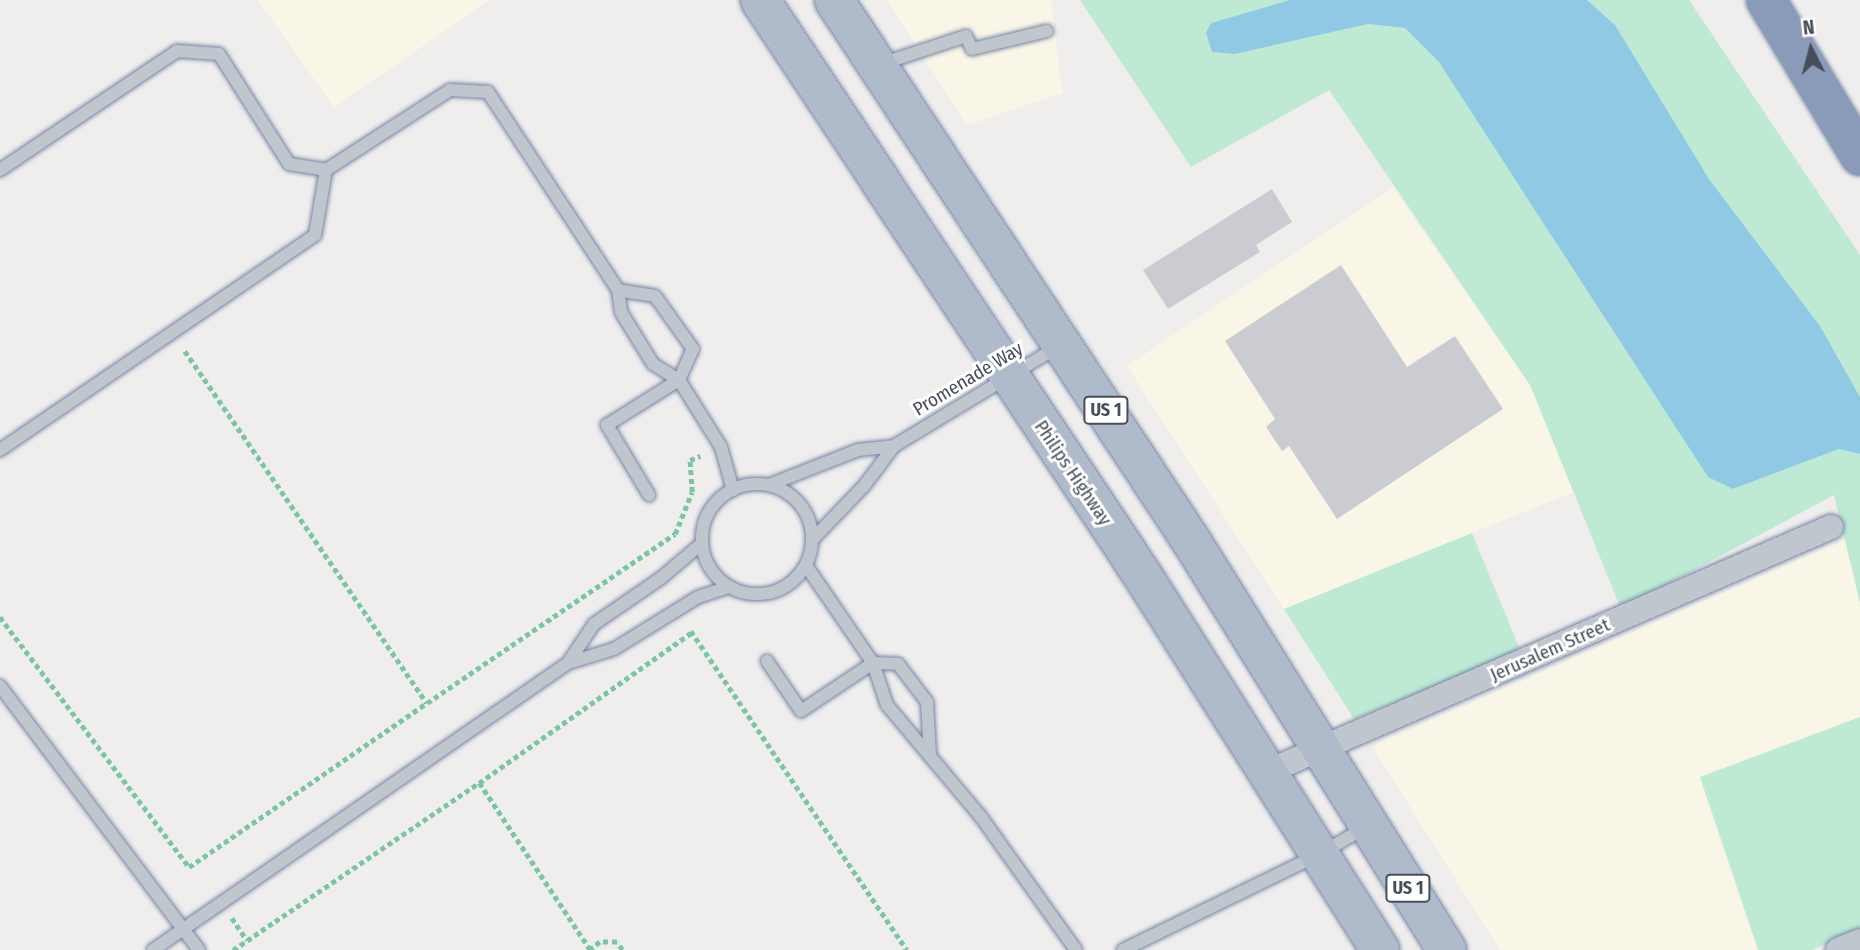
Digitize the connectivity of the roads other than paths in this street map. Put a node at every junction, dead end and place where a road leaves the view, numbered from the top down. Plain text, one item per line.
1 (760, 0) edge
2 (834, 0) edge
3 (1766, 0) edge
4 (1047, 31) dead end
5 (878, 65) junction
6 (1860, 156) edge
7 (0, 170) edge
8 (326, 170) junction
9 (618, 290) junction
10 (1063, 344) junction
11 (1009, 377) junction
12 (678, 380) junction
13 (894, 446) junction
14 (0, 450) edge
15 (769, 485) junction
16 (733, 490) junction
17 (649, 495) dead end
18 (1831, 527) dead end
19 (812, 540) junction
20 (701, 544) junction
21 (807, 567) junction
22 (728, 587) junction
23 (767, 660) dead end
24 (568, 663) junction
25 (873, 663) junction
26 (0, 686) edge
27 (1324, 749) junction
28 (930, 756) junction
29 (1267, 772) junction
30 (1369, 825) junction
31 (1320, 854) junction
32 (183, 929) junction
33 (1860, 941) edge
34 (153, 950) edge
35 (199, 950) edge
36 (1076, 950) edge
37 (1123, 950) edge
38 (1380, 950) edge
39 (1447, 950) edge
40 (1838, 950) edge

1 - 11 main road, Philips Highway
2 - 5 main road, US 1
3 - 6 highway
4 - 5 lane
5 - 10 main road, US 1
7 - 8 lane
8 - 9 lane
8 - 14 lane
9 - 12 lane
9 - 12 lane
10 - 11 lane, Promenade Way
10 - 27 main road, US 1
11 - 13 lane, Promenade Way
11 - 29 main road, Philips Highway
12 - 16 lane
12 - 17 lane
13 - 15 lane, Promenade Way
13 - 19 lane, Promenade Way
15 - 16 lane
15 - 19 lane
16 - 20 lane
18 - 27 street, Jerusalem Street
19 - 21 lane
20 - 22 lane
20 - 24 lane
21 - 22 lane
21 - 25 lane
22 - 24 lane
23 - 25 lane
24 - 32 lane
25 - 28 lane
25 - 28 lane
26 - 32 lane
27 - 29 street, Jerusalem Street
27 - 30 main road, US 1
28 - 36 lane
29 - 31 main road, Philips Highway
30 - 31 lane
30 - 39 main road, US 1
31 - 37 lane
31 - 38 main road, Philips Highway
32 - 34 lane
32 - 35 lane
33 - 40 street

